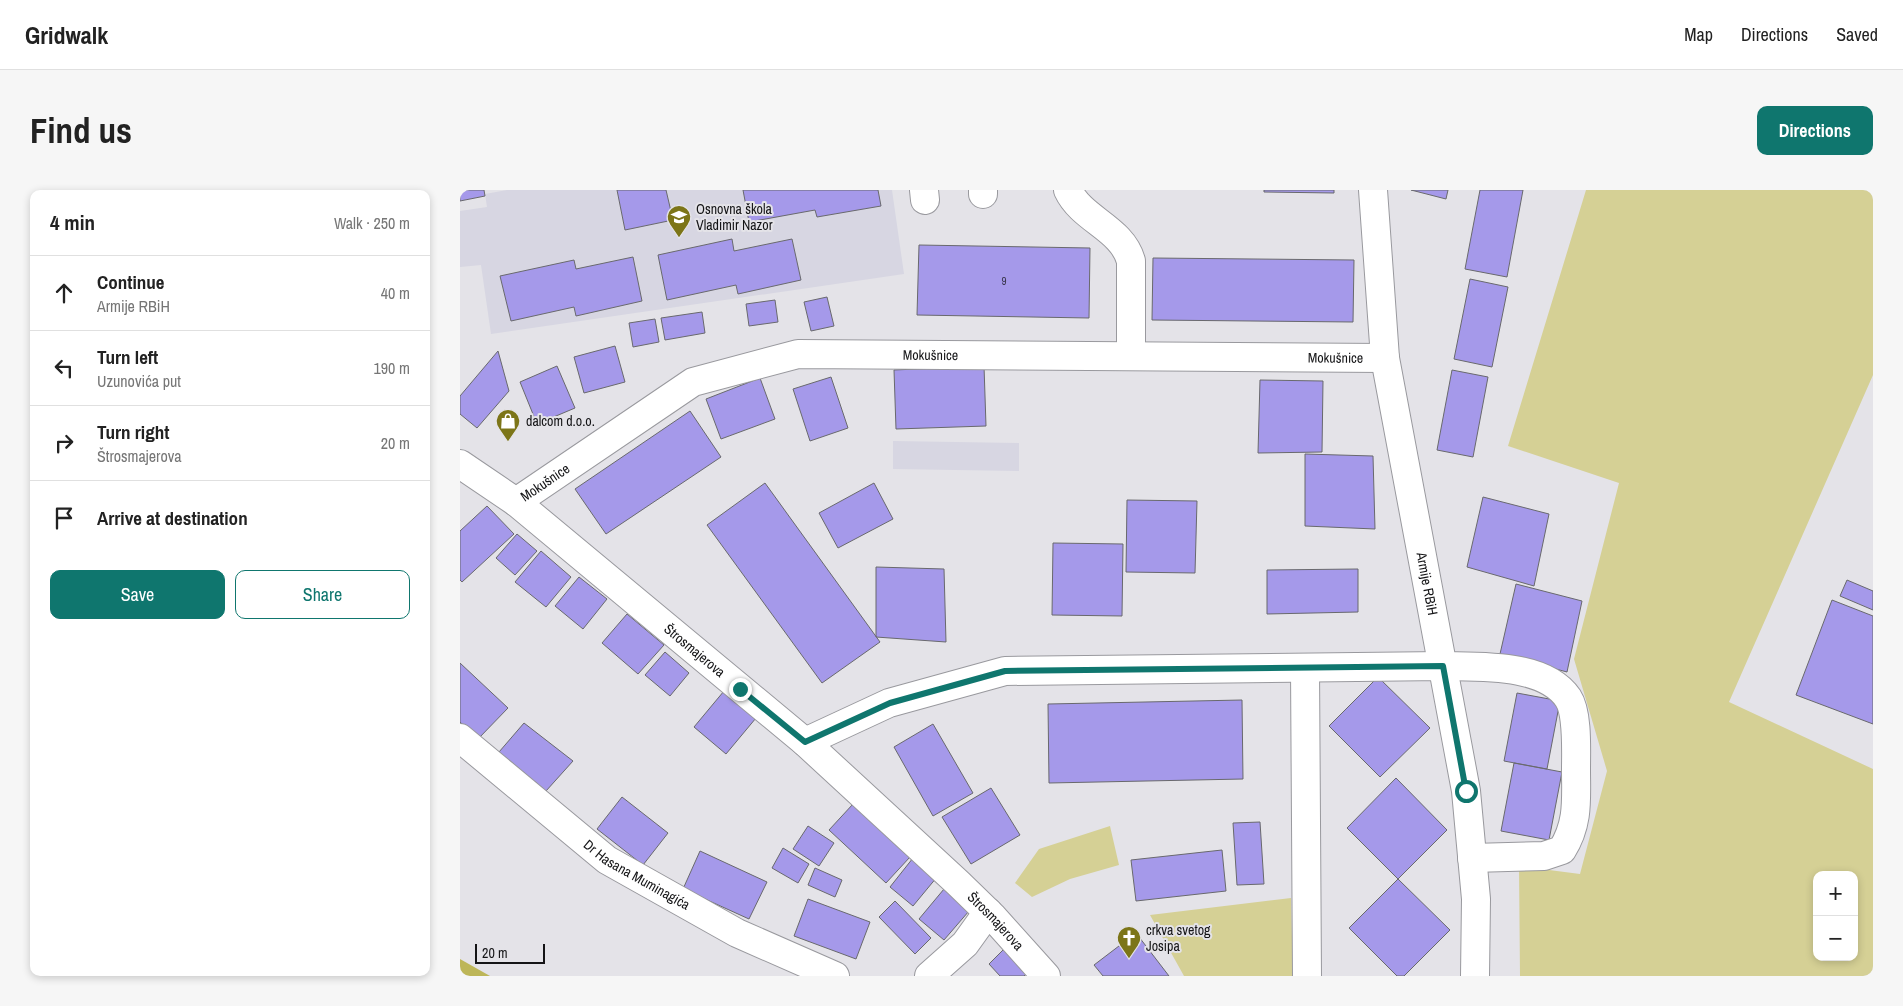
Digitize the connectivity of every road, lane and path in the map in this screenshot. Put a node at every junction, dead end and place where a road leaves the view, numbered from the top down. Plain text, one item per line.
1 (1068, 190) edge
2 (1373, 190) edge
3 (1131, 356) junction
4 (1385, 358) junction
5 (460, 464) edge
6 (516, 502) junction
7 (1443, 666) junction
8 (1305, 668) junction
9 (460, 738) edge
10 (805, 742) junction
11 (1472, 858) junction
12 (988, 912) junction
13 (835, 976) edge
14 (929, 976) edge
15 (1046, 976) edge
16 (1308, 976) edge
17 (1475, 976) edge

1 - 3 street
2 - 4 street, Armije RBiH
3 - 4 street, Mokušnice
3 - 6 street, Mokušnice
4 - 7 street, Armije RBiH
5 - 6 street, Štrosmajerova
6 - 10 street, Štrosmajerova
7 - 8 street
7 - 11 street, Armije RBiH
7 - 11 street
8 - 10 street
8 - 16 street
9 - 13 street, Dr Hasana Muminagića
10 - 12 street, Štrosmajerova
11 - 17 street, Armije RBiH
12 - 14 street
12 - 15 street, Štrosmajerova

